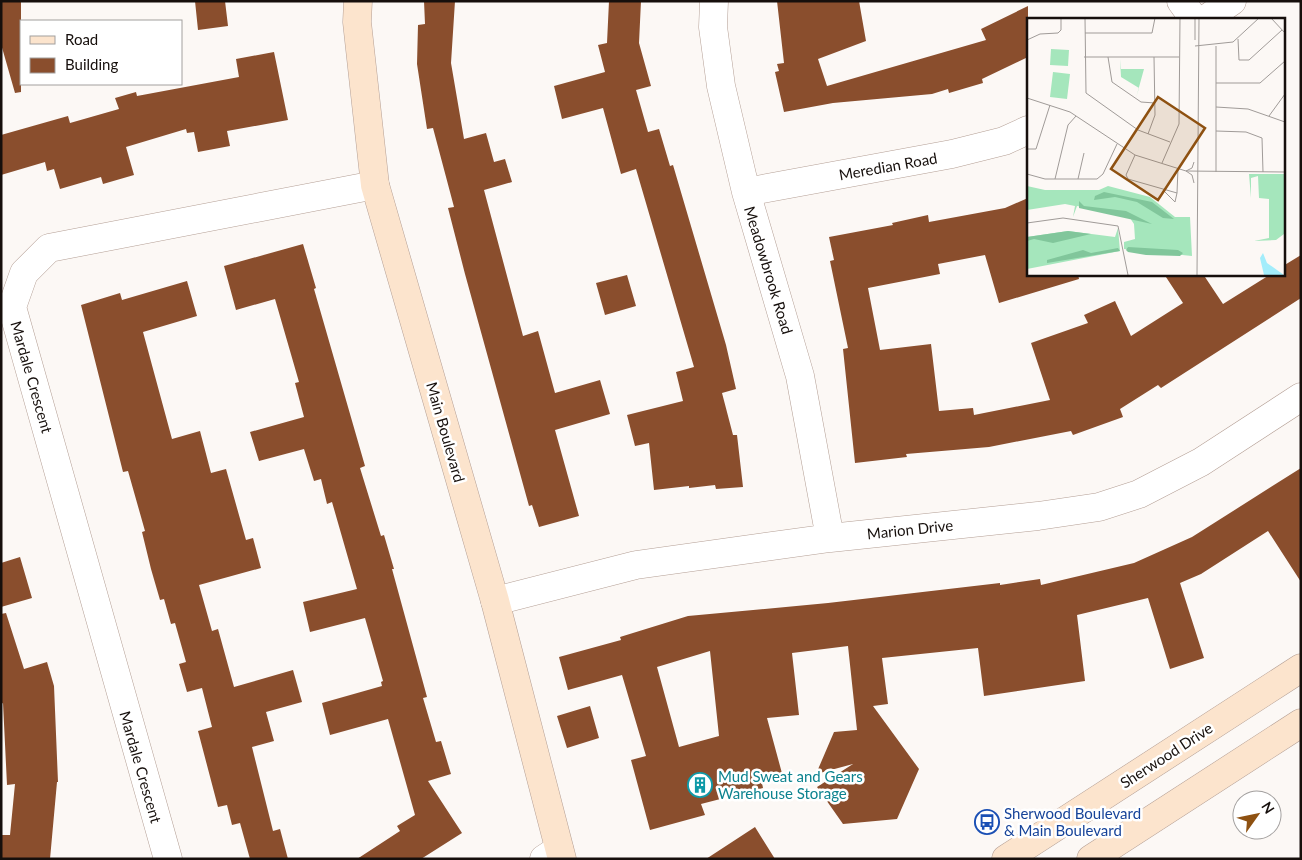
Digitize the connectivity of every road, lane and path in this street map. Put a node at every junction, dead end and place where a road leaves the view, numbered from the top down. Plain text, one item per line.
1 (358, 1) edge
2 (714, 1) edge
3 (1181, 1) edge
4 (1232, 1) edge
5 (1193, 18) edge
6 (1207, 18) edge
7 (1027, 130) edge
8 (376, 185) junction
9 (746, 192) junction
10 (1301, 397) edge
11 (830, 538) junction
12 (495, 601) junction
13 (1301, 668) edge
14 (1301, 723) edge
15 (158, 851) edge
16 (555, 856) edge
17 (1006, 859) edge
18 (1091, 859) edge

1 - 8 street, Main Boulevard
2 - 9 street, Meadowbrook Road
3 - 5 street
4 - 6 street
7 - 9 street, Meredian Road
8 - 12 street, Main Boulevard
8 - 15 street, Mardale Crescent
9 - 11 street, Meadowbrook Road
10 - 11 street, Marion Drive
11 - 12 street, Marion Drive
12 - 16 street, Main Boulevard
13 - 17 street, Sherwood Drive
14 - 18 street

